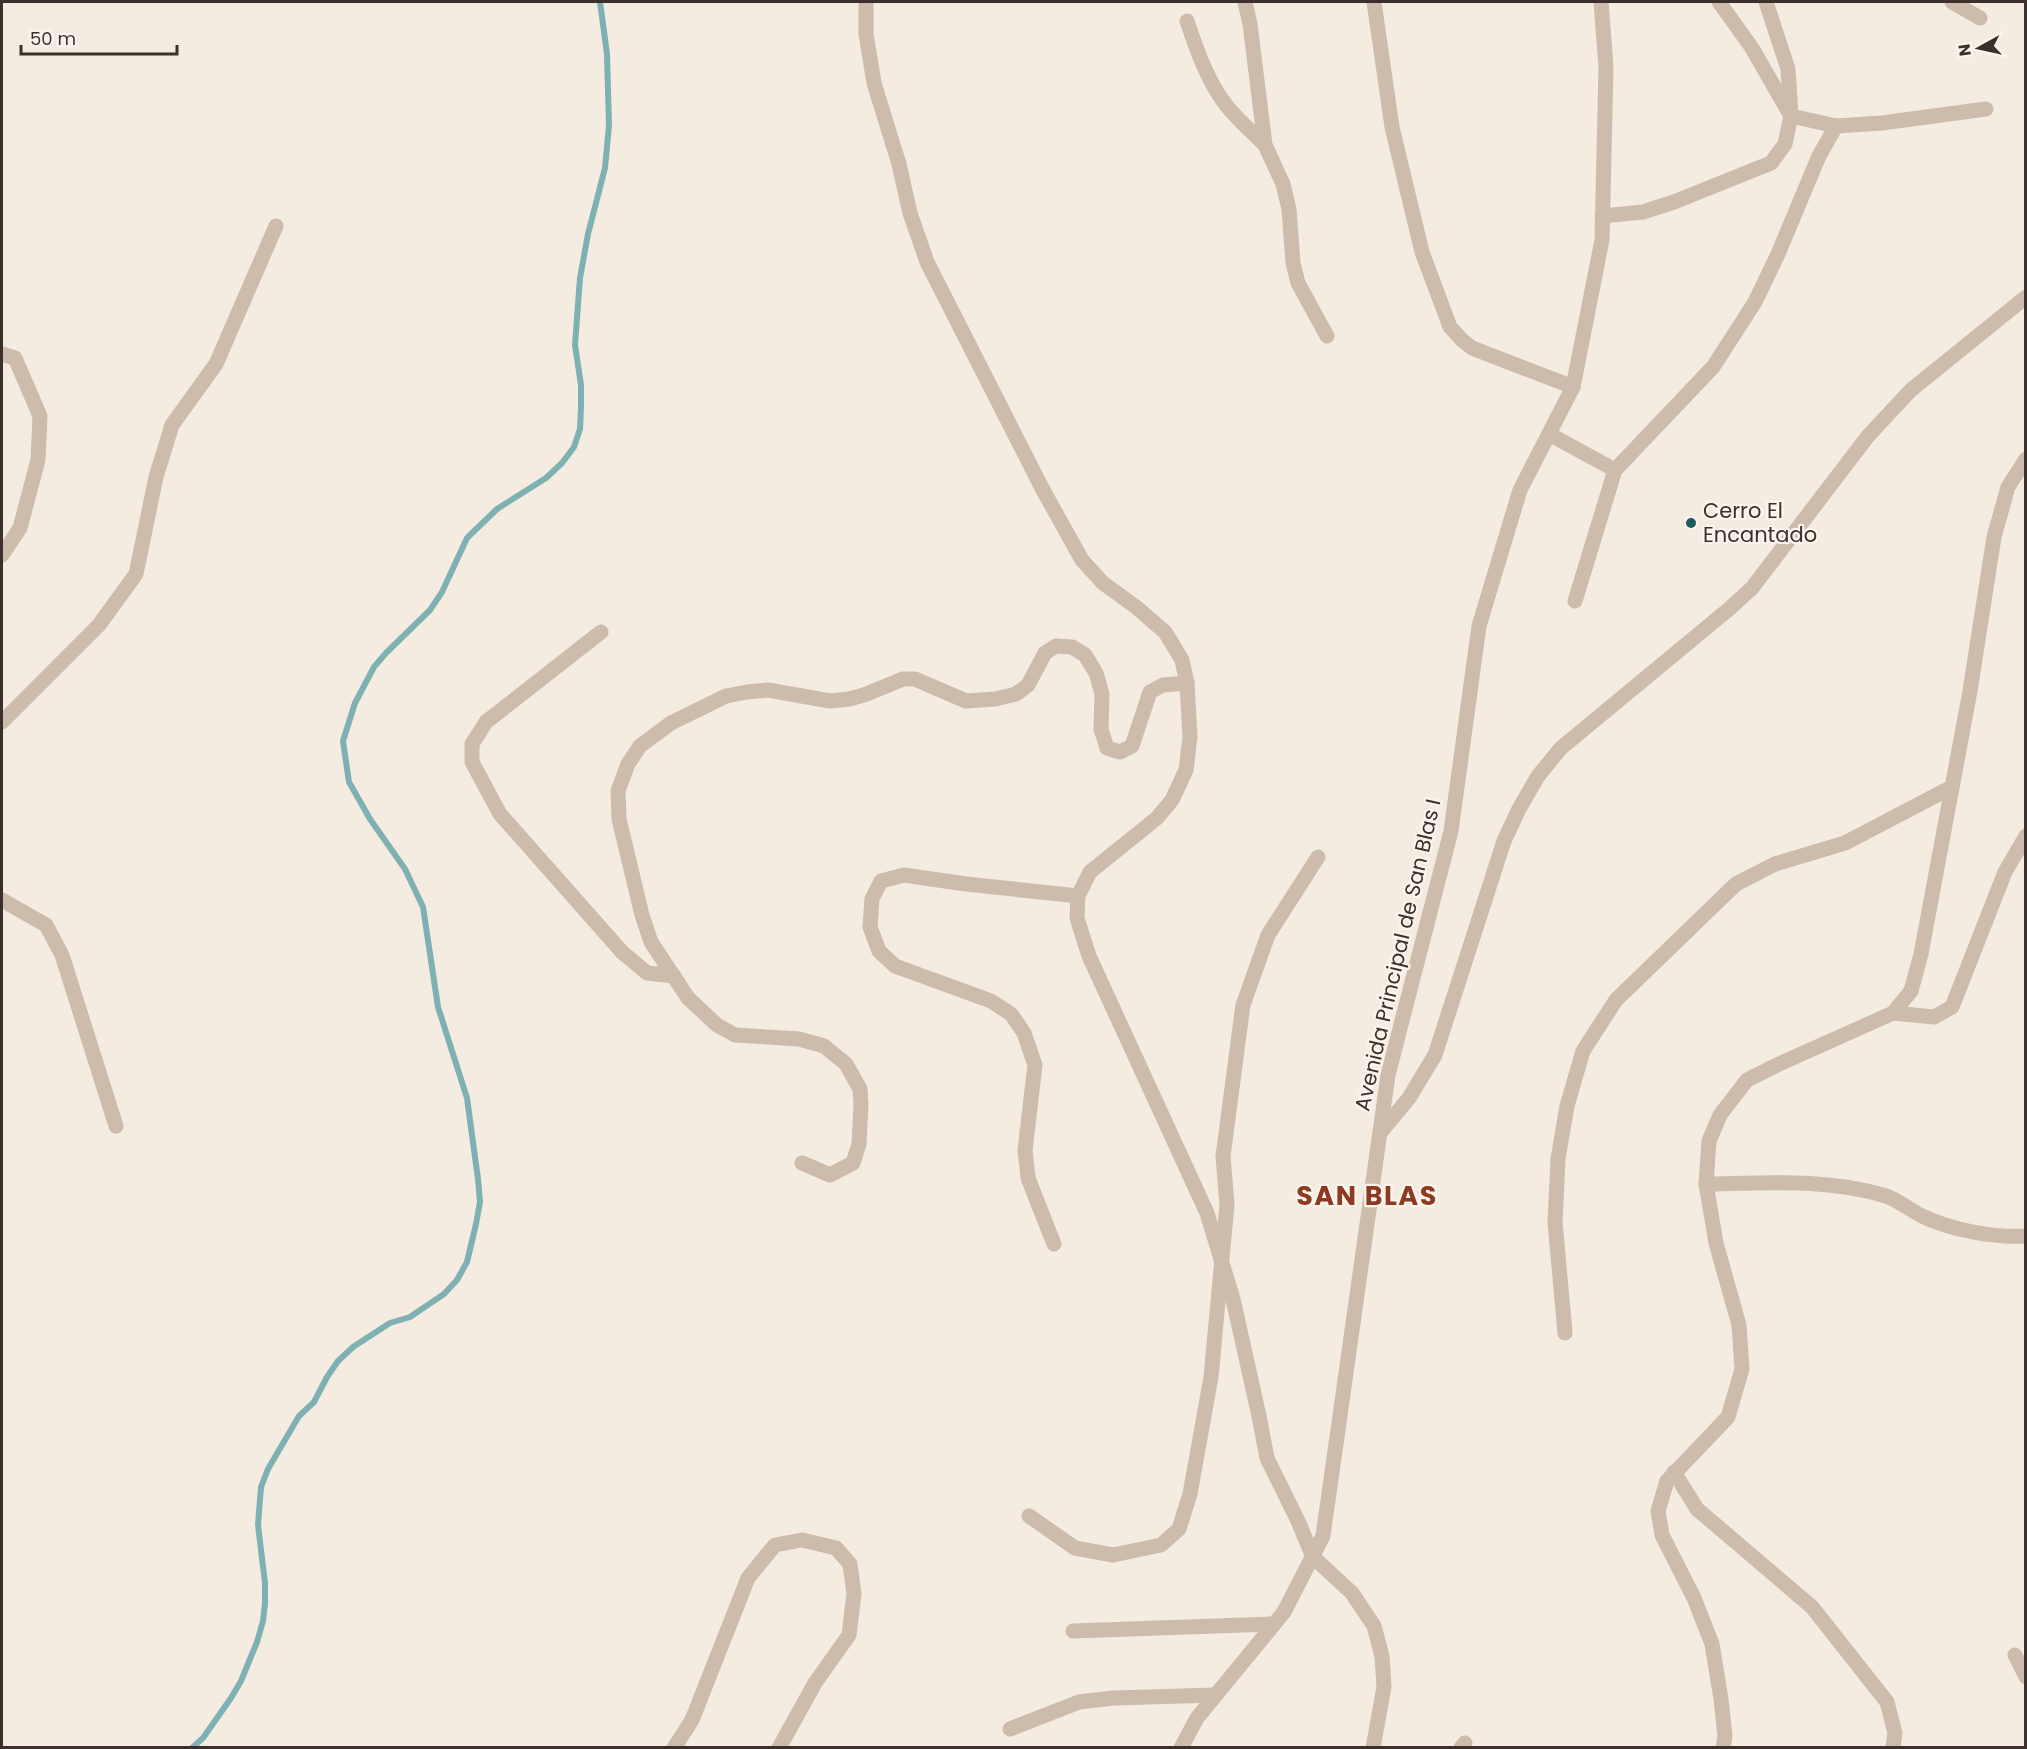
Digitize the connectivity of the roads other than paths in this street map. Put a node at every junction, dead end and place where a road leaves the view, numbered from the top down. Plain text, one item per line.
1 (866, 2) edge
2 (1245, 2) edge
3 (1374, 2) edge
4 (1600, 2) edge
5 (1719, 2) edge
6 (1766, 2) edge
7 (1952, 2) edge
8 (1980, 18) dead end
9 (1187, 21) dead end
10 (1986, 109) dead end
11 (1791, 116) junction
12 (1836, 126) junction
13 (1265, 145) junction
14 (1602, 216) junction
15 (276, 226) dead end
16 (2025, 297) edge
17 (1327, 336) dead end
18 (2, 354) edge
19 (1573, 387) junction
20 (1549, 434) junction
21 (2025, 459) edge
22 (1615, 470) junction
23 (2, 555) edge
24 (1575, 601) dead end
25 (601, 632) dead end
26 (1187, 683) junction
27 (2, 719) edge
28 (1952, 787) junction
29 (2025, 836) edge
30 (1318, 857) dead end
31 (1078, 896) junction
32 (2, 900) edge
33 (674, 976) junction
34 (1893, 1013) junction
35 (116, 1126) dead end
36 (1380, 1133) junction
37 (802, 1163) dead end
38 (1706, 1184) junction
39 (2025, 1236) edge
40 (1054, 1244) dead end
41 (1221, 1258) junction
42 (1565, 1333) dead end
43 (1674, 1472) junction
44 (1029, 1516) dead end
45 (1313, 1557) junction
46 (1274, 1624) junction
47 (1073, 1631) dead end
48 (2015, 1655) dead end
49 (2025, 1677) edge
50 (1216, 1695) junction
51 (1010, 1729) dead end
52 (674, 1748) edge
53 (779, 1748) edge
54 (1181, 1748) edge
55 (1373, 1748) edge
56 (1723, 1748) edge
57 (1893, 1748) edge

1 - 26 street
2 - 13 street
3 - 19 street
4 - 14 street, Avenida Principal de San Blas I
5 - 11 street
6 - 11 street
7 - 8 street
9 - 13 street
10 - 12 street
11 - 12 street
11 - 14 street
12 - 22 street
13 - 17 street
14 - 19 street, Avenida Principal de San Blas I
15 - 27 street
16 - 36 street
18 - 23 street
19 - 20 street, Avenida Principal de San Blas I
20 - 22 street
20 - 36 street, Avenida Principal de San Blas I
21 - 28 street
22 - 24 street
25 - 33 street
26 - 31 street
26 - 33 street
28 - 34 street
28 - 42 street
29 - 34 street
30 - 41 street
31 - 40 street
31 - 41 street
32 - 35 street
33 - 37 street
34 - 38 street
36 - 45 street, Avenida Principal de San Blas I
38 - 39 street
38 - 43 street
41 - 44 street
41 - 45 street
43 - 56 street
43 - 57 street
45 - 46 street, Avenida Principal de San Blas I
45 - 55 street
46 - 47 street
46 - 50 street, Avenida Principal de San Blas I
48 - 49 street
50 - 51 street
50 - 54 street, Avenida Principal de San Blas I
52 - 53 street

